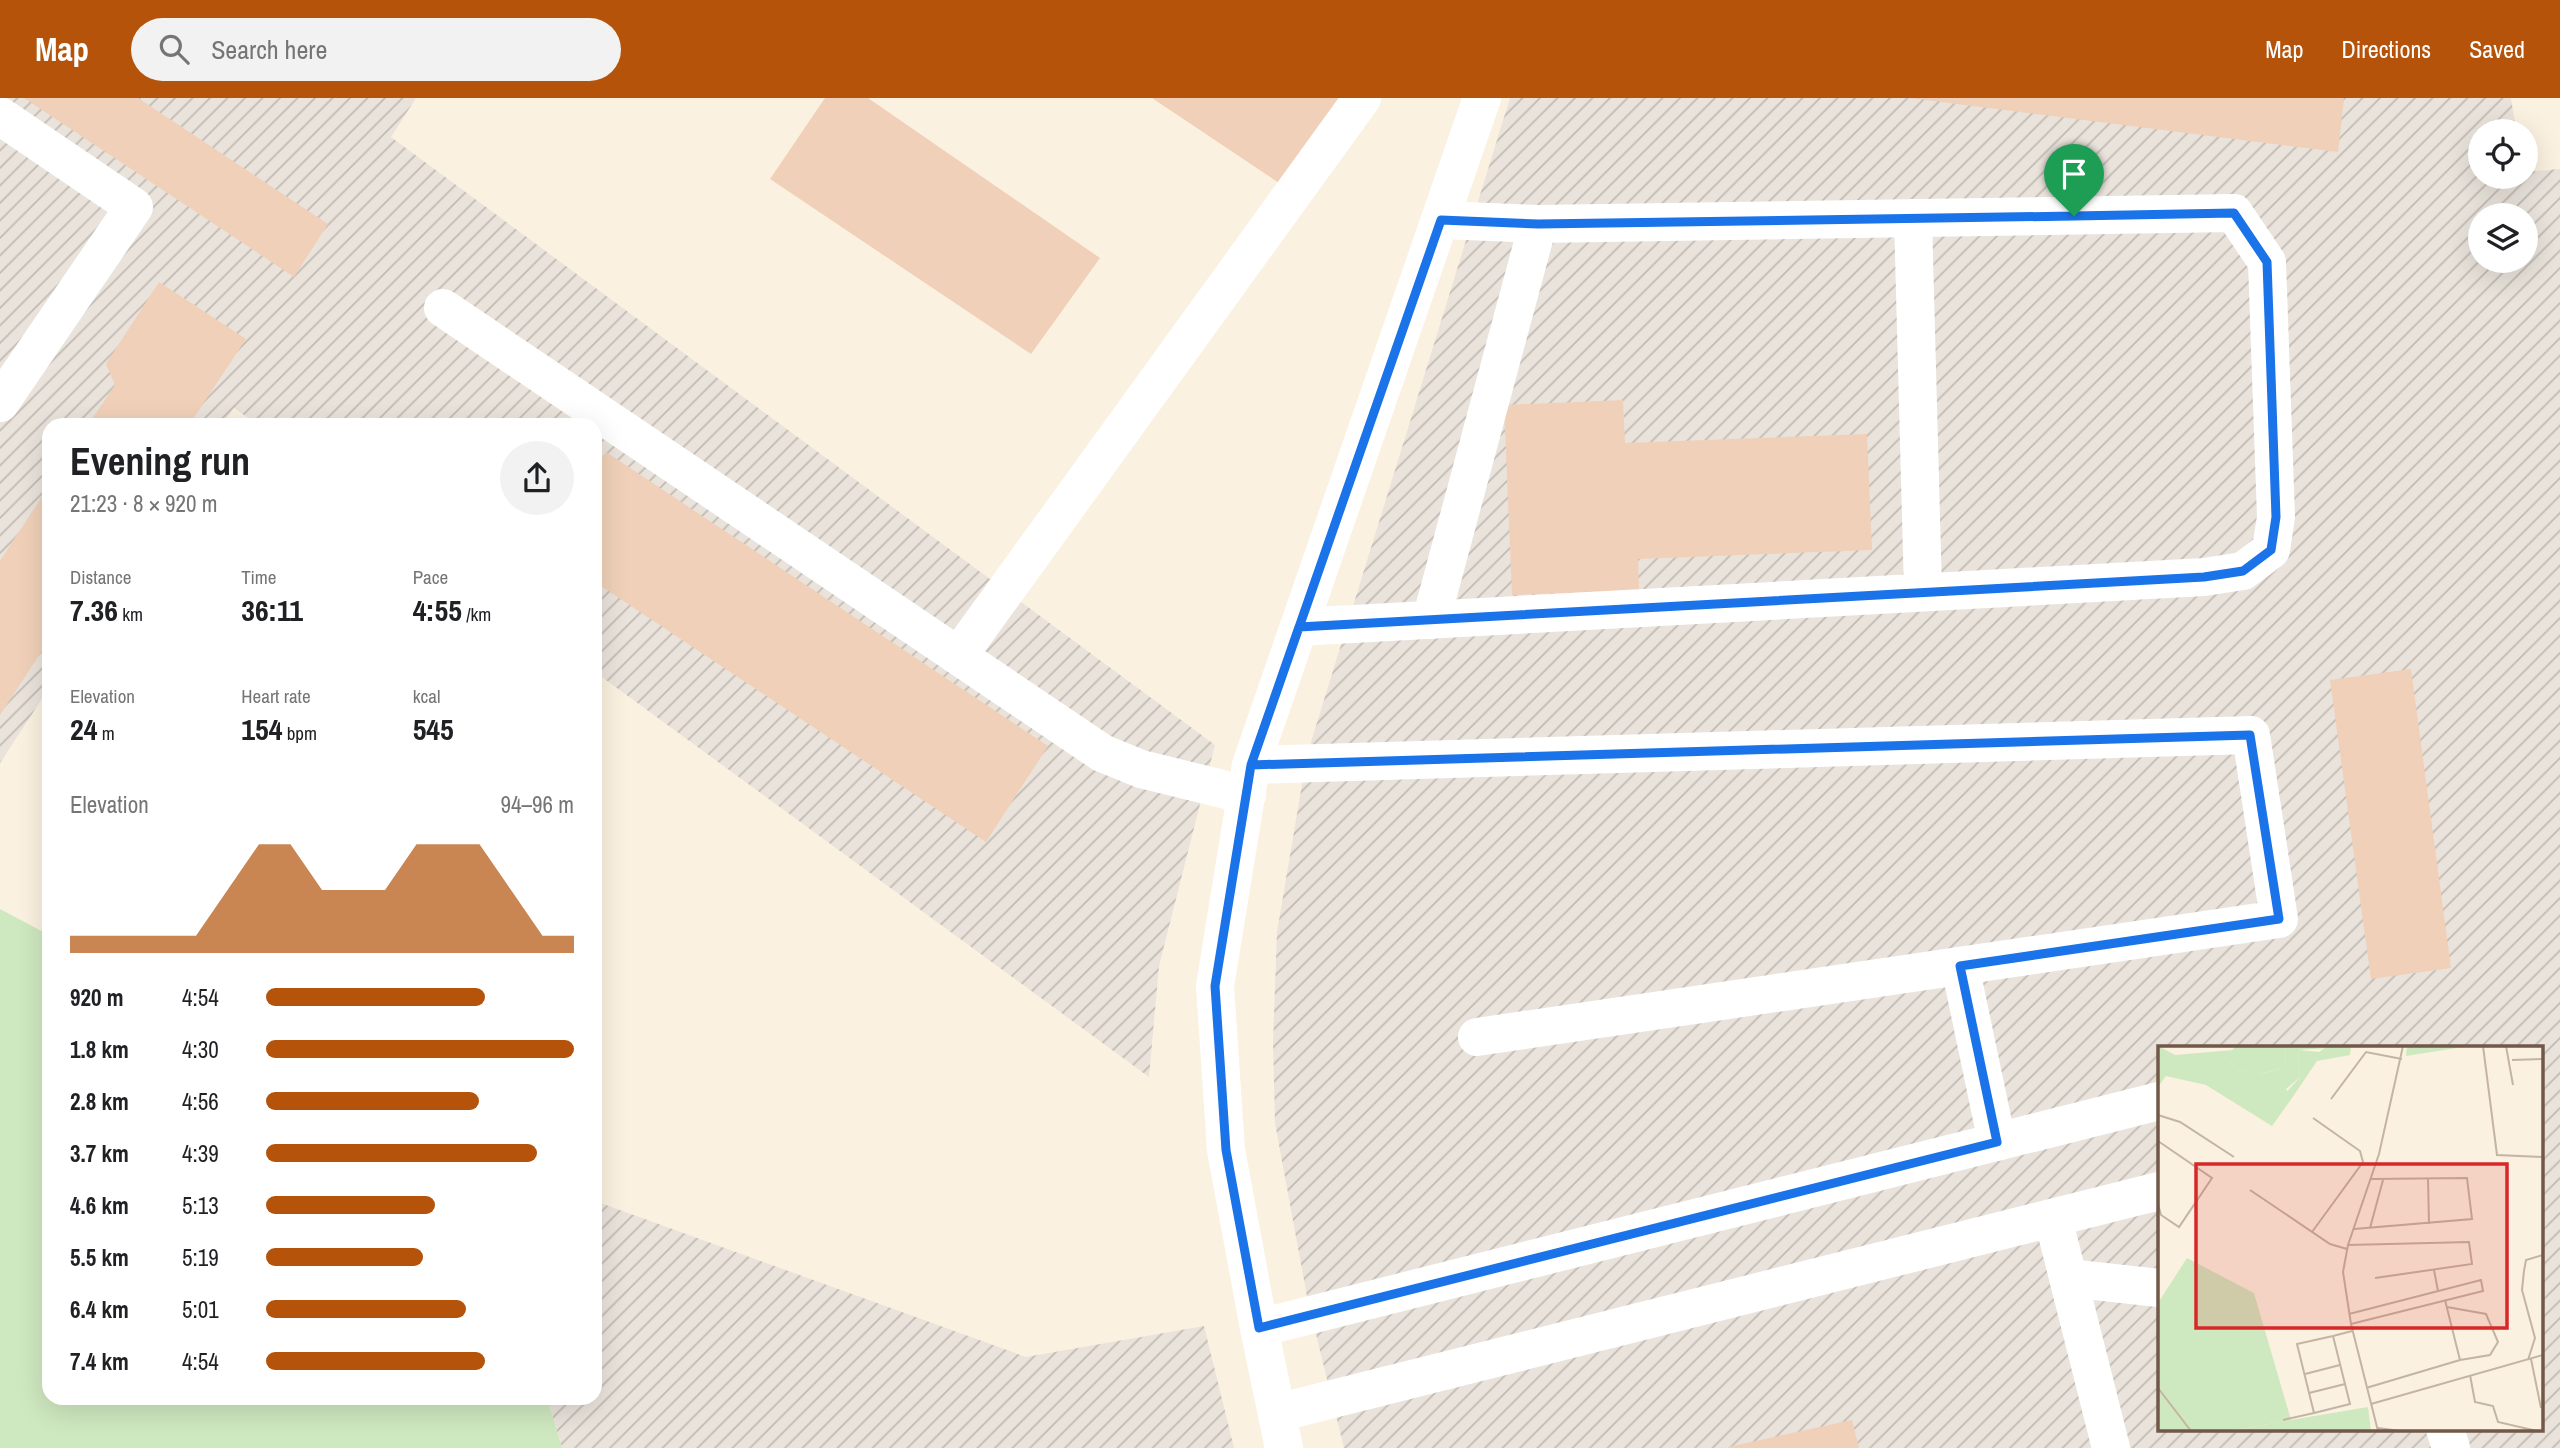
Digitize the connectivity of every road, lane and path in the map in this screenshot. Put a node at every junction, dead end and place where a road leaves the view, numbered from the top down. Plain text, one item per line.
1 (1362, 98) edge
2 (1482, 98) edge
3 (0, 117) edge
4 (1913, 218) junction
5 (1441, 220) junction
6 (1538, 224) junction
7 (443, 308) dead end
8 (0, 403) edge
9 (1923, 593) junction
10 (1432, 620) junction
11 (1299, 627) junction
12 (958, 655) junction
13 (1249, 780) junction
14 (1960, 966) junction
15 (1477, 1037) dead end
16 (2158, 1101) edge
17 (1997, 1142) junction
18 (2158, 1191) edge
19 (2053, 1218) junction
20 (2068, 1278) junction
21 (2158, 1288) edge
22 (1259, 1328) junction
23 (2445, 1430) edge
24 (1280, 1431) edge
25 (2111, 1448) edge
26 (2451, 1448) edge

1 - 12 street
2 - 5 street
3 - 8 street
4 - 6 street
4 - 9 street
4 - 9 street
5 - 6 street
5 - 11 street
6 - 10 street
7 - 12 street
9 - 10 street
10 - 11 street
11 - 13 street
12 - 13 street
13 - 14 street
13 - 22 street
14 - 15 street
14 - 17 street
16 - 17 street
17 - 22 street
18 - 19 street
19 - 20 street
19 - 24 street
20 - 21 street
20 - 25 street
22 - 24 street
23 - 26 street

